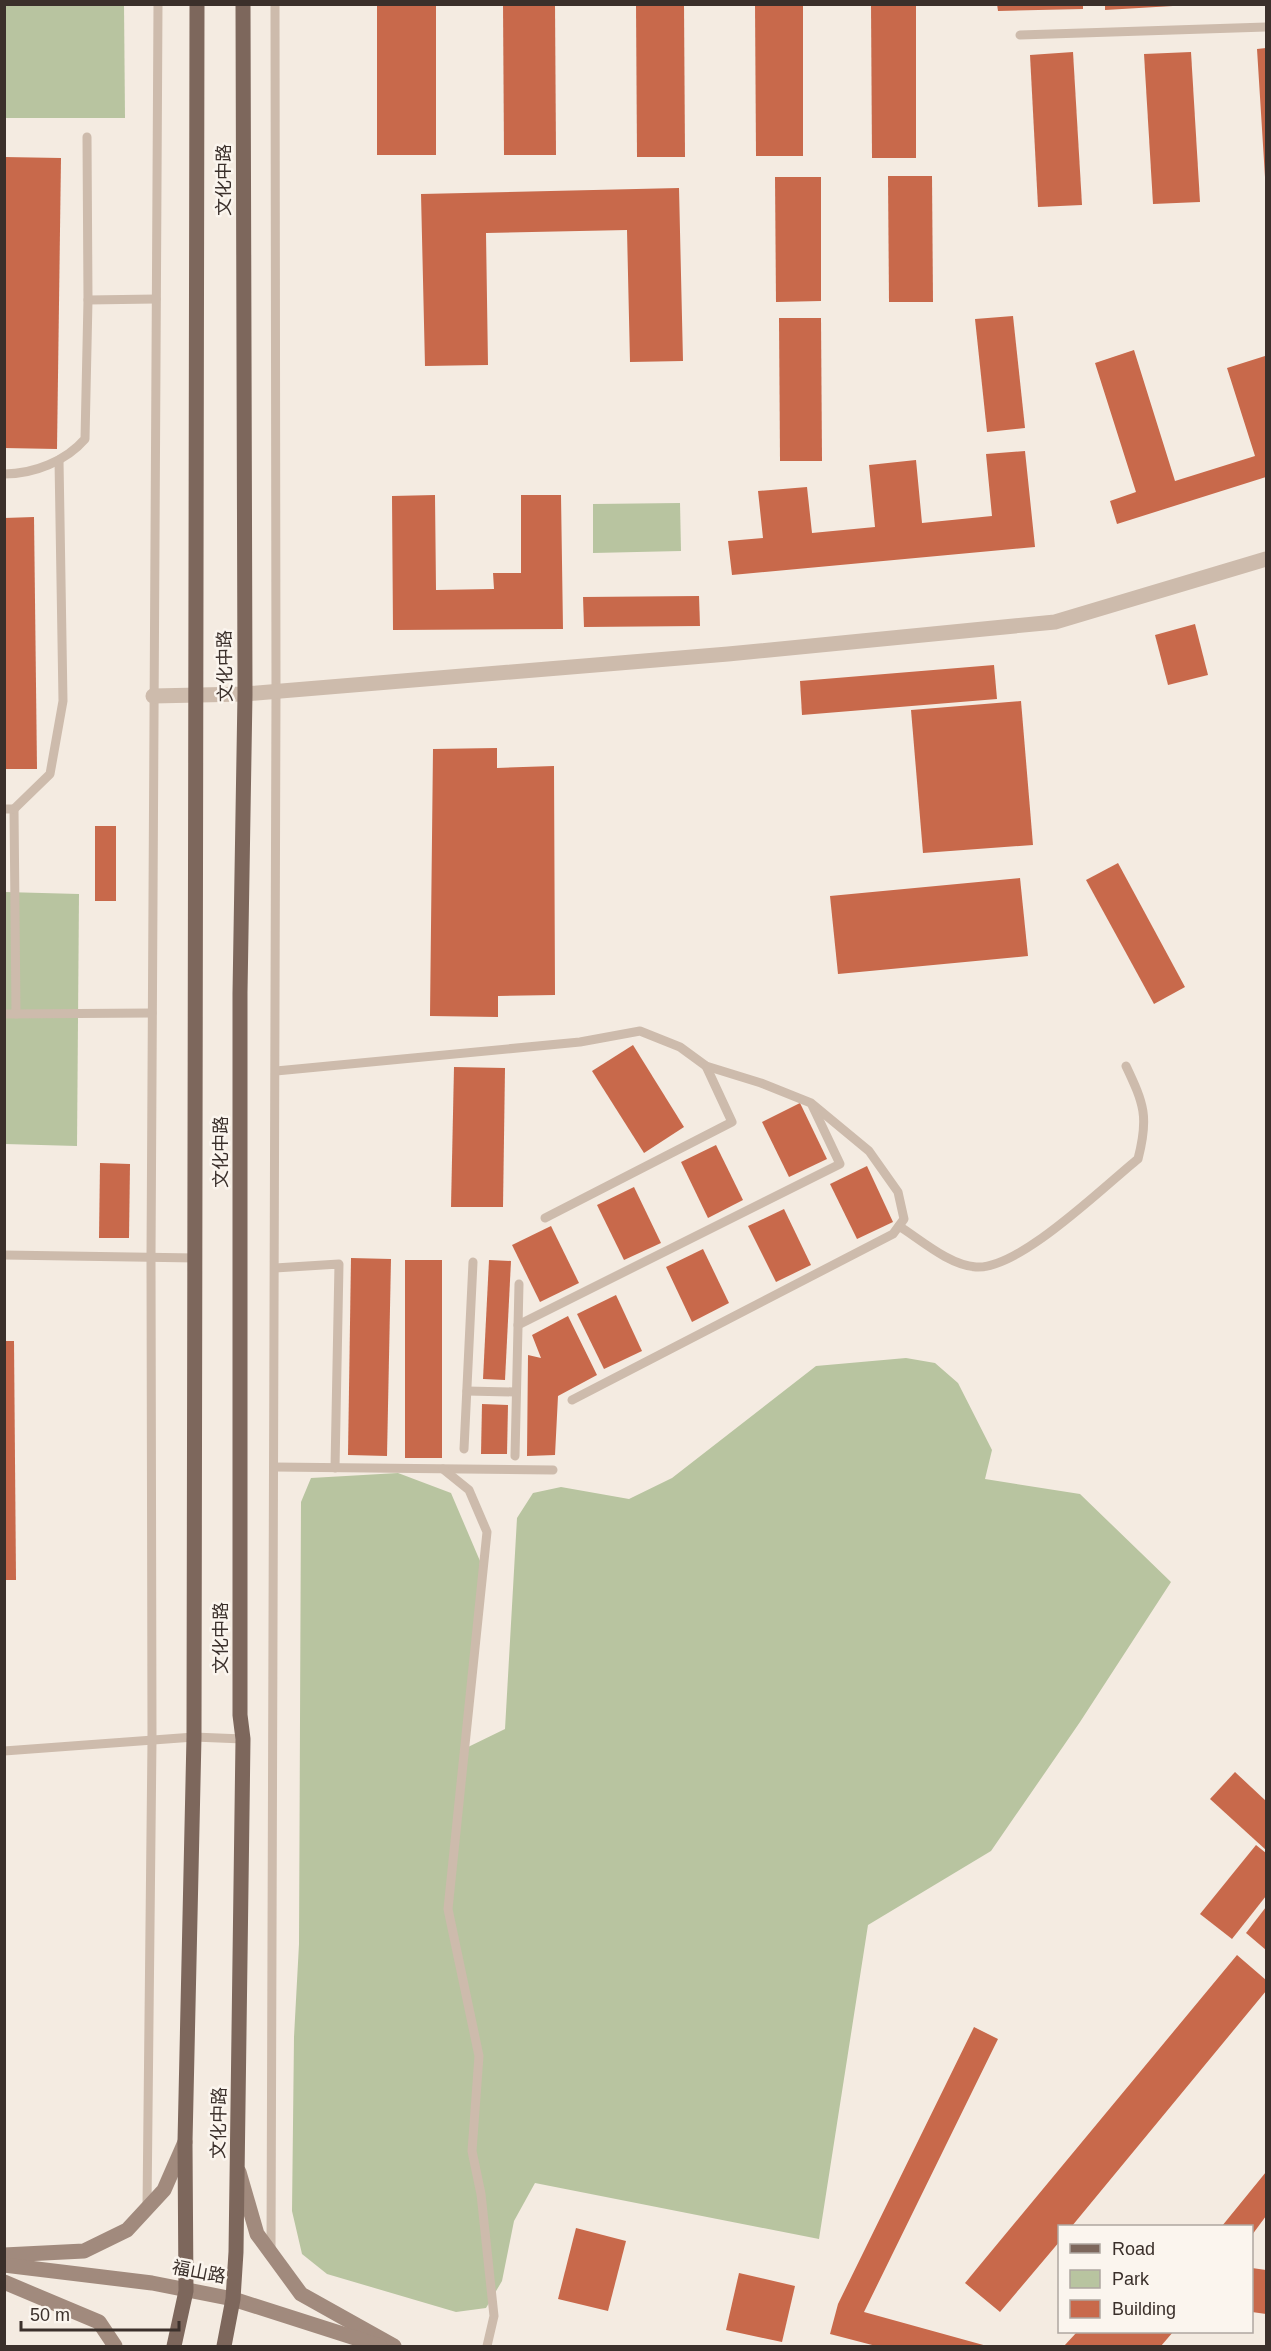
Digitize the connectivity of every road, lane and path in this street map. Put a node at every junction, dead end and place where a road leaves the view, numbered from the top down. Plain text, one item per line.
1 (158, 4) edge
2 (197, 4) edge
3 (243, 4) edge
4 (275, 4) edge
5 (1266, 27) edge
6 (1020, 35) dead end
7 (87, 138) dead end
8 (156, 299) junction
9 (88, 300) junction
10 (59, 460) junction
11 (4, 474) edge
12 (1266, 559) edge
13 (276, 692) junction
14 (245, 694) junction
15 (153, 696) junction
16 (198, 696) junction
17 (9, 809) edge
18 (152, 1013) junction
19 (4, 1014) edge
20 (16, 1014) junction
21 (706, 1066) junction
22 (1125, 1066) dead end
23 (276, 1071) junction
24 (811, 1103) junction
25 (545, 1218) dead end
26 (899, 1226) junction
27 (4, 1255) edge
28 (151, 1258) junction
29 (196, 1258) junction
30 (473, 1262) dead end
31 (275, 1268) junction
32 (519, 1284) dead end
33 (518, 1325) junction
34 (467, 1391) junction
35 (516, 1392) junction
36 (572, 1400) dead end
37 (464, 1449) dead end
38 (515, 1456) dead end
39 (274, 1467) junction
40 (335, 1468) junction
41 (442, 1469) junction
42 (554, 1470) dead end
43 (194, 1737) junction
44 (243, 1739) junction
45 (152, 1740) junction
46 (4, 1751) edge
47 (185, 2142) junction
48 (238, 2166) junction
49 (147, 2208) junction
50 (4, 2255) edge
51 (271, 2255) junction
52 (4, 2265) edge
53 (4, 2282) edge
54 (186, 2291) junction
55 (233, 2299) junction
56 (115, 2346) edge
57 (174, 2346) edge
58 (224, 2346) edge
59 (380, 2346) edge
60 (394, 2346) edge
61 (487, 2346) edge

1 - 8 lane
2 - 16 main road, 文化中路
3 - 14 main road, 文化中路
4 - 13 lane
5 - 6 lane
7 - 9 lane
8 - 9 lane
8 - 15 lane
9 - 10 lane
10 - 11 lane
10 - 17 lane
12 - 13 street
13 - 14 street
13 - 23 lane
14 - 16 street
14 - 44 main road, 文化中路
15 - 16 street
15 - 18 lane
16 - 29 main road, 文化中路
17 - 20 lane
18 - 20 lane
18 - 28 lane
19 - 20 lane
21 - 23 lane
21 - 24 lane
21 - 25 lane
22 - 26 lane
23 - 31 lane
24 - 26 lane
24 - 33 lane
26 - 36 lane
27 - 28 lane
28 - 29 lane
28 - 45 lane
29 - 43 main road, 文化中路
30 - 34 lane
31 - 39 lane
31 - 40 lane
32 - 33 lane
33 - 35 lane
34 - 35 lane
34 - 37 lane
35 - 38 lane
39 - 40 lane
39 - 51 lane
40 - 41 lane
41 - 42 lane
41 - 61 lane
43 - 44 lane
43 - 45 lane
43 - 47 main road, 文化中路
44 - 48 main road, 文化中路
45 - 46 lane
45 - 49 lane
47 - 49 main road
47 - 54 main road, 文化中路
48 - 51 main road
48 - 55 main road, 文化中路
49 - 50 main road
51 - 60 main road
52 - 54 main road, 福山路
53 - 56 main road
54 - 55 main road, 福山路
54 - 57 main road, 文化中路
55 - 58 main road, 文化中路
55 - 59 main road, 福山路

